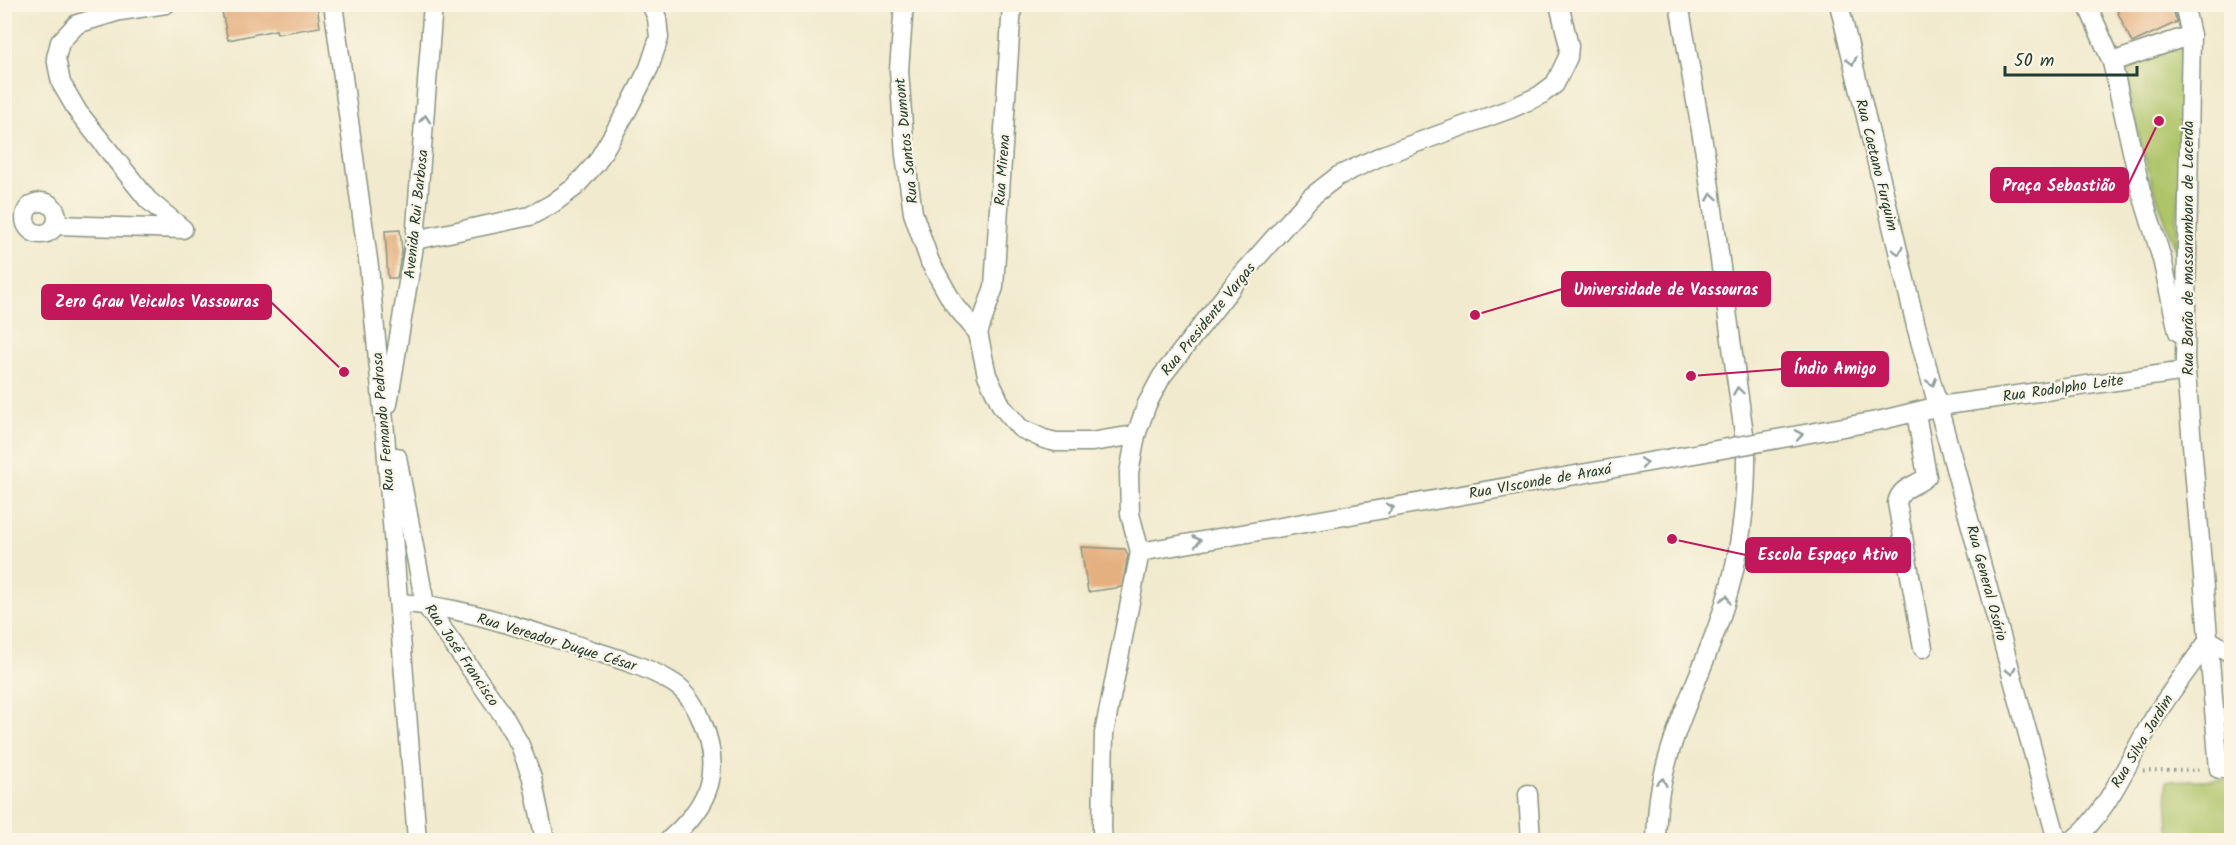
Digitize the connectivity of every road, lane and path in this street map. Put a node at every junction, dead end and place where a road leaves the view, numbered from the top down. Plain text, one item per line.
1 (166, 4) edge
2 (333, 4) edge
3 (433, 4) edge
4 (651, 4) edge
5 (904, 4) edge
6 (1012, 4) edge
7 (1559, 4) edge
8 (1679, 4) edge
9 (1839, 4) edge
10 (2088, 4) edge
11 (2184, 4) edge
12 (2191, 35) junction
13 (2112, 62) junction
14 (56, 225) dead end
15 (415, 240) junction
16 (1916, 326) joint
17 (978, 333) junction
18 (2186, 365) junction
19 (1939, 406) junction
20 (1916, 413) junction
21 (384, 425) junction
22 (1136, 435) junction
23 (1140, 552) junction
24 (399, 603) junction
25 (425, 604) junction
26 (2209, 640) junction
27 (1923, 648) dead end
28 (2232, 654) edge
29 (2219, 769) joint
30 (2123, 772) junction
31 (1528, 794) dead end
32 (417, 840) edge
33 (544, 840) edge
34 (669, 840) edge
35 (1103, 840) edge
36 (1531, 840) edge
37 (1656, 840) edge
38 (2057, 840) edge
39 (2073, 840) edge

1 - 14 street
2 - 21 street, Rua Fernando Pedrosa
15 -> 3 street, Avenida Rui Barbosa
4 - 15 street
5 - 17 street, Rua Santos Dumont
6 - 17 street, Rua Mirena
7 - 22 street, Rua Presidente Vargas
37 -> 8 street
9 -> 16 street, Rua Caetano Furquim
10 - 13 street
11 - 12 street, Rua Barão de massarambara de Lacerda
12 - 13 street
12 - 18 street, Rua Barão de massarambara de Lacerda
13 - 18 street
15 - 21 street, Avenida Rui Barbosa
16 -> 19 street, Rua General Osório
17 - 22 street, Rua Santos Dumont
18 - 19 street, Rua Rodolpho Leite
18 - 26 street, Rua Barão de massarambara de Lacerda
19 - 20 street, Rua VIsconde de Araxá
19 -> 38 street, Rua General Osório
23 -> 20 street, Rua VIsconde de Araxá, bridge
20 - 27 street
21 - 24 street, Rua Fernando Pedrosa
21 - 25 street, Rua José Francisco
22 - 23 street, Rua Presidente Vargas
23 - 35 street, Rua Presidente Vargas
24 - 25 street, Rua Vereador Duque César
24 - 32 street, Rua Fernando Pedrosa
25 - 33 street, Rua José Francisco
25 - 34 street, Rua Vereador Duque César
26 - 28 street
26 - 29 street, Rua Barão de massarambara de Lacerda
26 - 30 street, Rua Silva Jardim
29 - 30 path
30 - 39 street, Rua Silva Jardim
31 - 36 street

